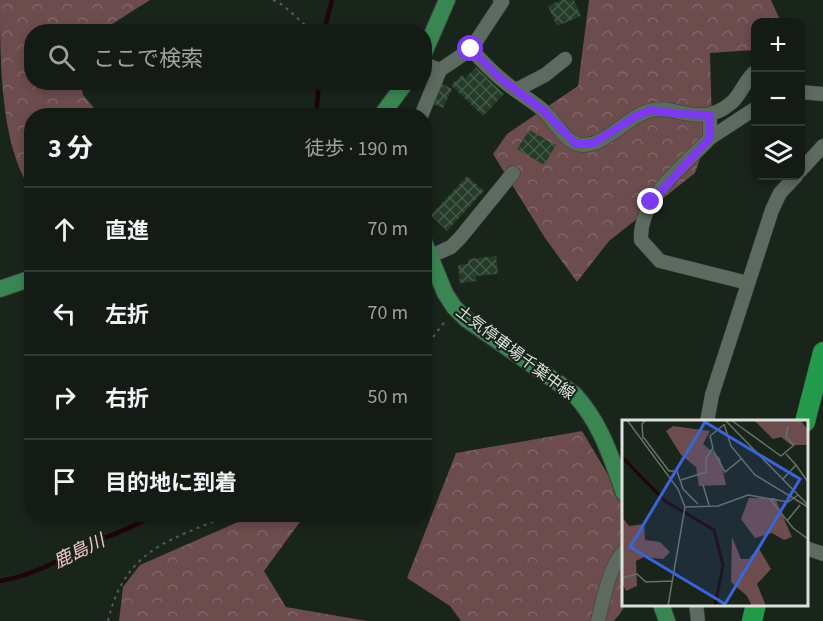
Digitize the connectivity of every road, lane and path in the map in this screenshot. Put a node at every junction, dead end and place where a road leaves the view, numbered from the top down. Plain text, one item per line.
1 (273, 0) edge
2 (447, 0) edge
3 (500, 0) edge
4 (304, 24) edge
5 (432, 35) edge
6 (471, 49) junction
7 (565, 58) dead end
8 (432, 67) edge
9 (440, 70) junction
10 (755, 72) edge
11 (432, 89) edge
12 (400, 90) edge
13 (432, 90) edge
14 (516, 90) junction
15 (805, 92) edge
16 (823, 94) edge
17 (387, 108) edge
18 (424, 108) edge
19 (751, 111) edge
20 (710, 115) junction
21 (710, 138) junction
22 (823, 146) edge
23 (805, 166) edge
24 (513, 173) dead end
25 (792, 180) edge
26 (432, 249) edge
27 (432, 258) edge
28 (24, 281) edge
29 (748, 282) junction
30 (0, 289) edge
31 (454, 307) junction
32 (432, 338) edge
33 (823, 352) edge
34 (707, 420) edge
35 (806, 420) edge
36 (622, 488) edge
37 (213, 522) edge
38 (808, 548) edge
39 (622, 554) edge
40 (823, 554) edge
41 (662, 606) edge
42 (696, 606) edge
43 (756, 606) edge
44 (108, 621) edge
45 (598, 621) edge
46 (667, 621) edge
47 (698, 621) edge
48 (752, 621) edge

1 - 4 path
2 - 5 main road
3 - 6 street
6 - 9 street
6 - 14 street
7 - 14 street
8 - 9 street
9 - 11 street
10 - 20 street
12 - 17 main road
13 - 18 street
14 - 20 street
15 - 16 street
19 - 21 street
20 - 21 street
21 - 29 street
22 - 23 street
24 - 26 street
25 - 29 street
27 - 31 main road, 土気停車場千葉中線
28 - 30 main road
29 - 34 street
31 - 32 path
31 - 36 main road, 土気停車場千葉中線
33 - 35 highway
37 - 44 path
38 - 40 street
39 - 45 street
41 - 46 main road
42 - 47 street
43 - 48 highway

